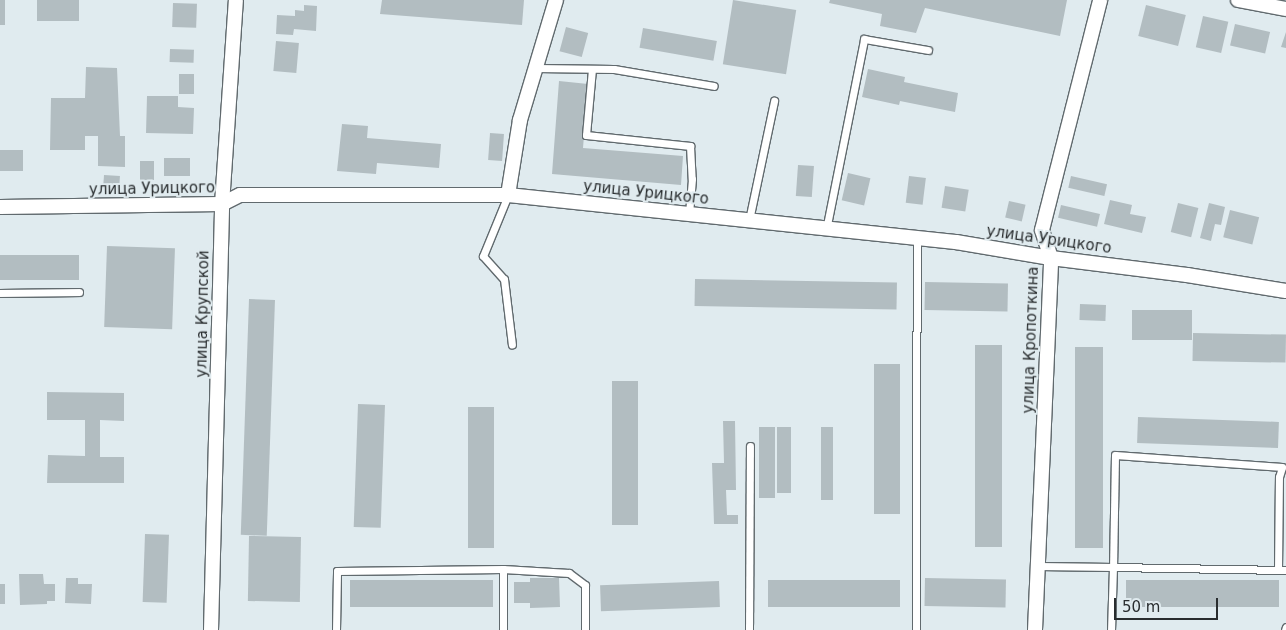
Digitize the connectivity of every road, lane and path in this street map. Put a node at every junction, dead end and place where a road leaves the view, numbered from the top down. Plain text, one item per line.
1 (236, 0) edge
2 (556, 0) edge
3 (1100, 0) edge
4 (1238, 0) edge
5 (1286, 9) edge
6 (928, 50) dead end
7 (536, 68) junction
8 (592, 69) junction
9 (714, 86) dead end
10 (774, 101) dead end
11 (508, 195) junction
12 (222, 204) junction
13 (0, 207) edge
14 (689, 214) junction
15 (749, 220) junction
16 (826, 230) junction
17 (917, 237) junction
18 (1051, 258) junction
19 (1286, 291) edge
20 (79, 292) dead end
21 (0, 293) edge
22 (512, 345) dead end
23 (750, 446) dead end
24 (1284, 465) edge
25 (1038, 566) junction
26 (1113, 567) junction
27 (503, 569) junction
28 (1278, 570) junction
29 (1286, 570) edge
30 (211, 630) edge
31 (336, 630) edge
32 (503, 630) edge
33 (585, 630) edge
34 (749, 630) edge
35 (916, 630) edge
36 (1035, 630) edge
37 (1111, 630) edge

1 - 12 street, улица Крупской
2 - 7 street
3 - 18 street, улица Кропоткина
4 - 5 street
6 - 16 lane
7 - 8 lane
7 - 11 street
8 - 9 lane
8 - 14 lane
10 - 15 lane
11 - 12 street, улица Урицкого
11 - 14 street, улица Урицкого
11 - 22 lane
12 - 13 street, улица Урицкого
12 - 30 street, улица Крупской
14 - 15 street, улица Урицкого
15 - 16 street, улица Урицкого
16 - 17 street, улица Урицкого
17 - 18 street, улица Урицкого
17 - 35 lane
18 - 19 street, улица Урицкого
18 - 25 street, улица Кропоткина
20 - 21 lane
23 - 34 lane
24 - 26 lane
24 - 28 lane
25 - 26 lane
25 - 36 street, улица Кропоткина
26 - 28 lane
26 - 37 lane
27 - 31 lane
27 - 32 lane
27 - 33 lane
28 - 29 lane

